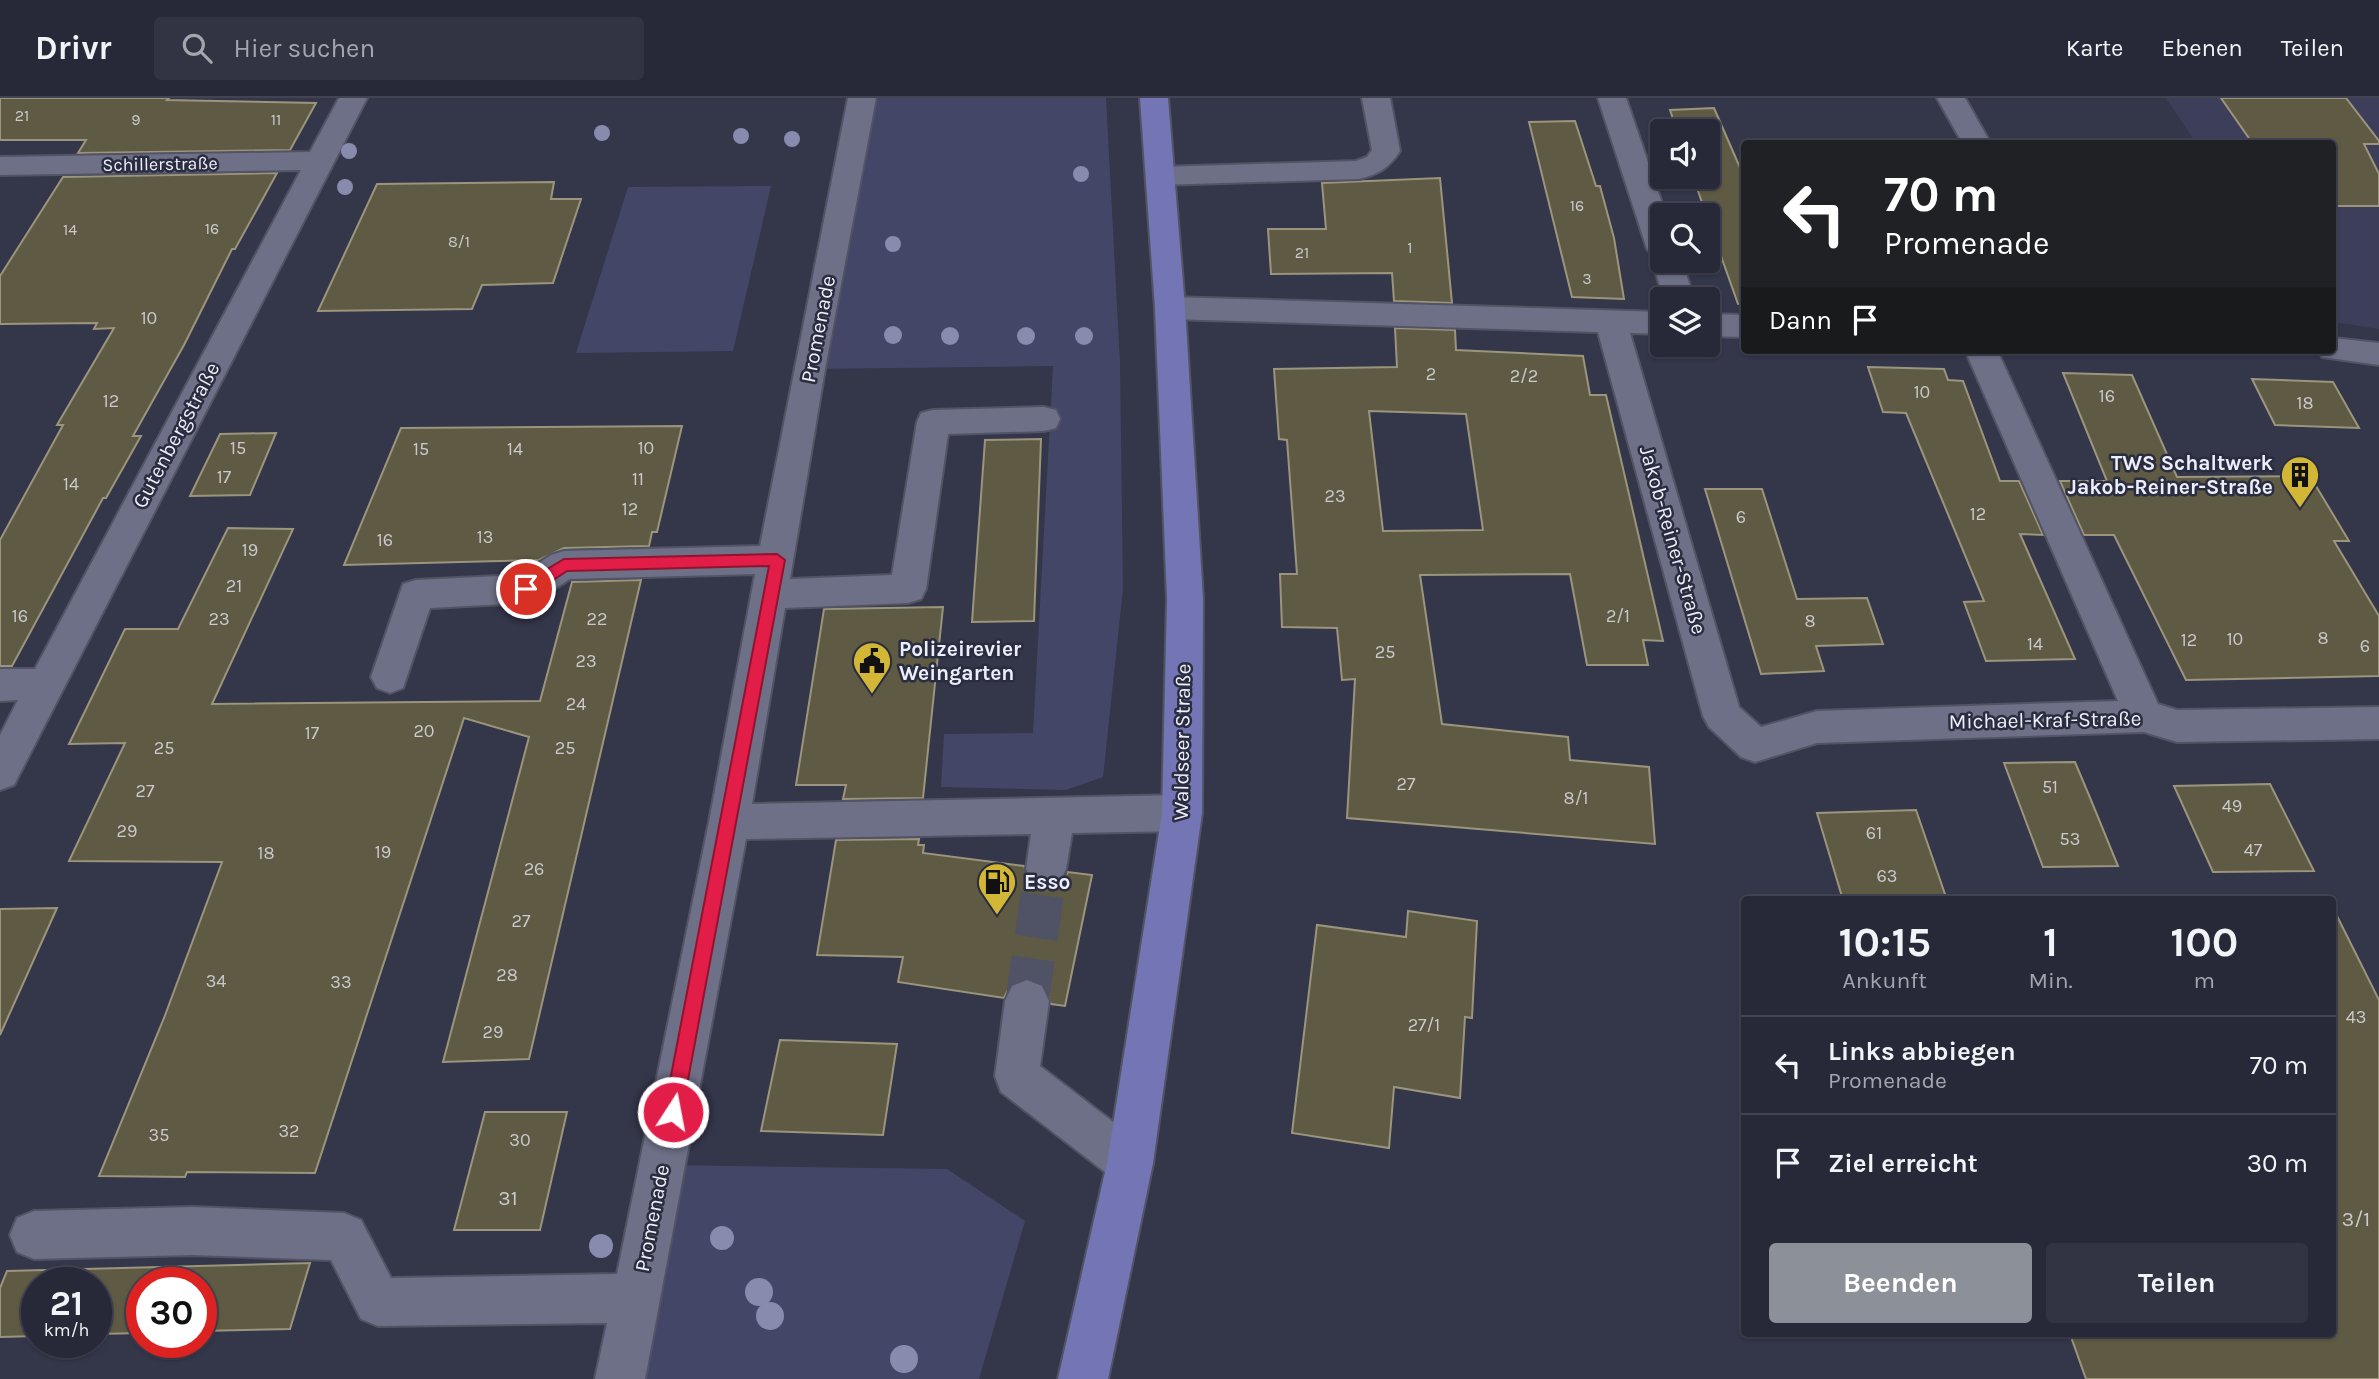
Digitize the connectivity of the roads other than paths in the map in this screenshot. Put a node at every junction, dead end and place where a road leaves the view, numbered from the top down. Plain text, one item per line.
1 (353, 98) edge
2 (862, 98) edge
3 (1154, 98) edge
4 (1376, 98) edge
5 (1612, 98) edge
6 (1951, 98) edge
7 (1975, 140) edge
8 (320, 161) junction
9 (0, 166) edge
10 (1160, 176) junction
11 (1650, 212) edge
12 (1170, 308) junction
13 (1611, 321) junction
14 (1650, 323) edge
15 (1720, 325) edge
16 (1741, 326) edge
17 (2356, 351) edge
18 (1983, 354) edge
19 (2379, 383) edge
20 (1044, 419) dead end
21 (774, 577) junction
22 (390, 677) dead end
23 (45, 684) junction
24 (0, 685) edge
25 (2144, 716) junction
26 (2379, 723) edge
27 (1755, 746) joint
28 (0, 773) edge
29 (1182, 813) junction
30 (1054, 816) junction
31 (729, 822) junction
32 (1046, 869) tunnel mouth
33 (1027, 1001) tunnel mouth
34 (1130, 1163) junction
35 (34, 1235) dead end
36 (637, 1298) junction
37 (620, 1379) edge
38 (1083, 1379) edge

1 - 8 street, Gutenbergstraße
2 - 21 street, Promenade
3 - 10 main road, Waldseer Straße
4 - 10 street
5 - 11 street
6 - 7 street
8 - 9 street, Schillerstraße
8 - 23 street, Gutenbergstraße
10 - 12 main road, Waldseer Straße
12 - 13 street
12 - 29 main road, Waldseer Straße
13 - 14 street
13 - 27 street, Jakob-Reiner-Straße
15 - 16 street
17 - 19 street
18 - 25 street
20 - 21 street
21 - 22 street
21 - 31 street, Promenade
23 - 24 street
23 - 28 street, Gutenbergstraße
25 - 26 street, Michael-Kraf-Straße
25 - 27 street, Michael-Kraf-Straße
29 - 30 street
29 - 34 main road, Waldseer Straße
30 - 31 street
30 - 32 street
31 - 36 street, Promenade
33 - 34 street
34 - 38 main road, Waldseer Straße
35 - 36 street, Promenade
36 - 37 street, Promenade

